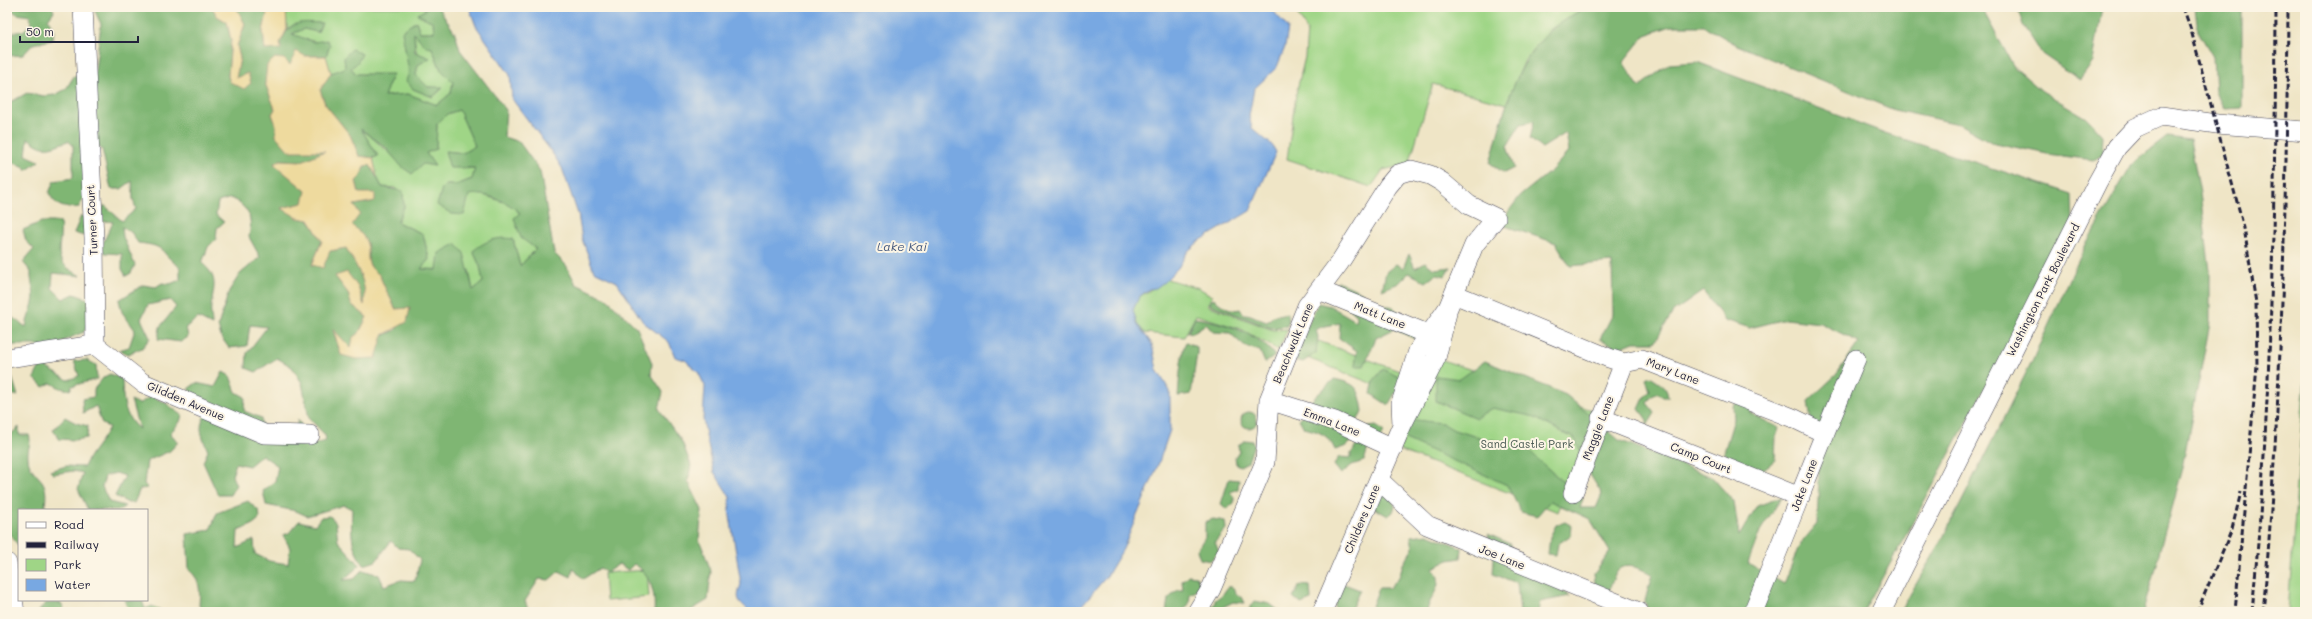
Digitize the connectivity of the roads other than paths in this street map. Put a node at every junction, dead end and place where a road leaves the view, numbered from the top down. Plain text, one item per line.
1 (83, 7) edge
2 (2305, 131) edge
3 (1496, 218) joint
4 (1319, 290) junction
5 (1451, 301) junction
6 (1435, 337) junction
7 (95, 345) junction
8 (7, 358) edge
9 (1856, 359) dead end
10 (1624, 363) junction
11 (1269, 400) junction
12 (1602, 418) junction
13 (1824, 433) junction
14 (310, 436) dead end
15 (1393, 448) junction
16 (1379, 480) junction
17 (1574, 493) dead end
18 (1800, 498) junction
19 (7, 562) edge
20 (15, 612) edge
21 (1197, 612) edge
22 (1322, 612) edge
23 (1639, 612) edge
24 (1753, 612) edge
25 (1881, 612) edge

1 - 7 street, Turner Court
2 - 25 street, Washington Park Boulevard
3 - 4 street, Beachwalk Lane
3 - 5 street, Childers Lane
4 - 6 street, Matt Lane
4 - 11 street, Beachwalk Lane
5 - 6 street, Childers Lane
5 - 10 street
6 - 15 street, Childers Lane
7 - 8 street
7 - 14 street, Glidden Avenue
9 - 13 street, Jake Lane
10 - 12 street, Maggie Lane
10 - 13 street, Mary Lane
11 - 15 street, Emma Lane
11 - 21 street, Beachwalk Lane
12 - 17 street, Maggie Lane
12 - 18 street, Camp Court
13 - 18 street, Jake Lane
15 - 16 street, Childers Lane
16 - 22 street, Childers Lane
16 - 23 street, Joe Lane
18 - 24 street, Jake Lane
19 - 20 street

